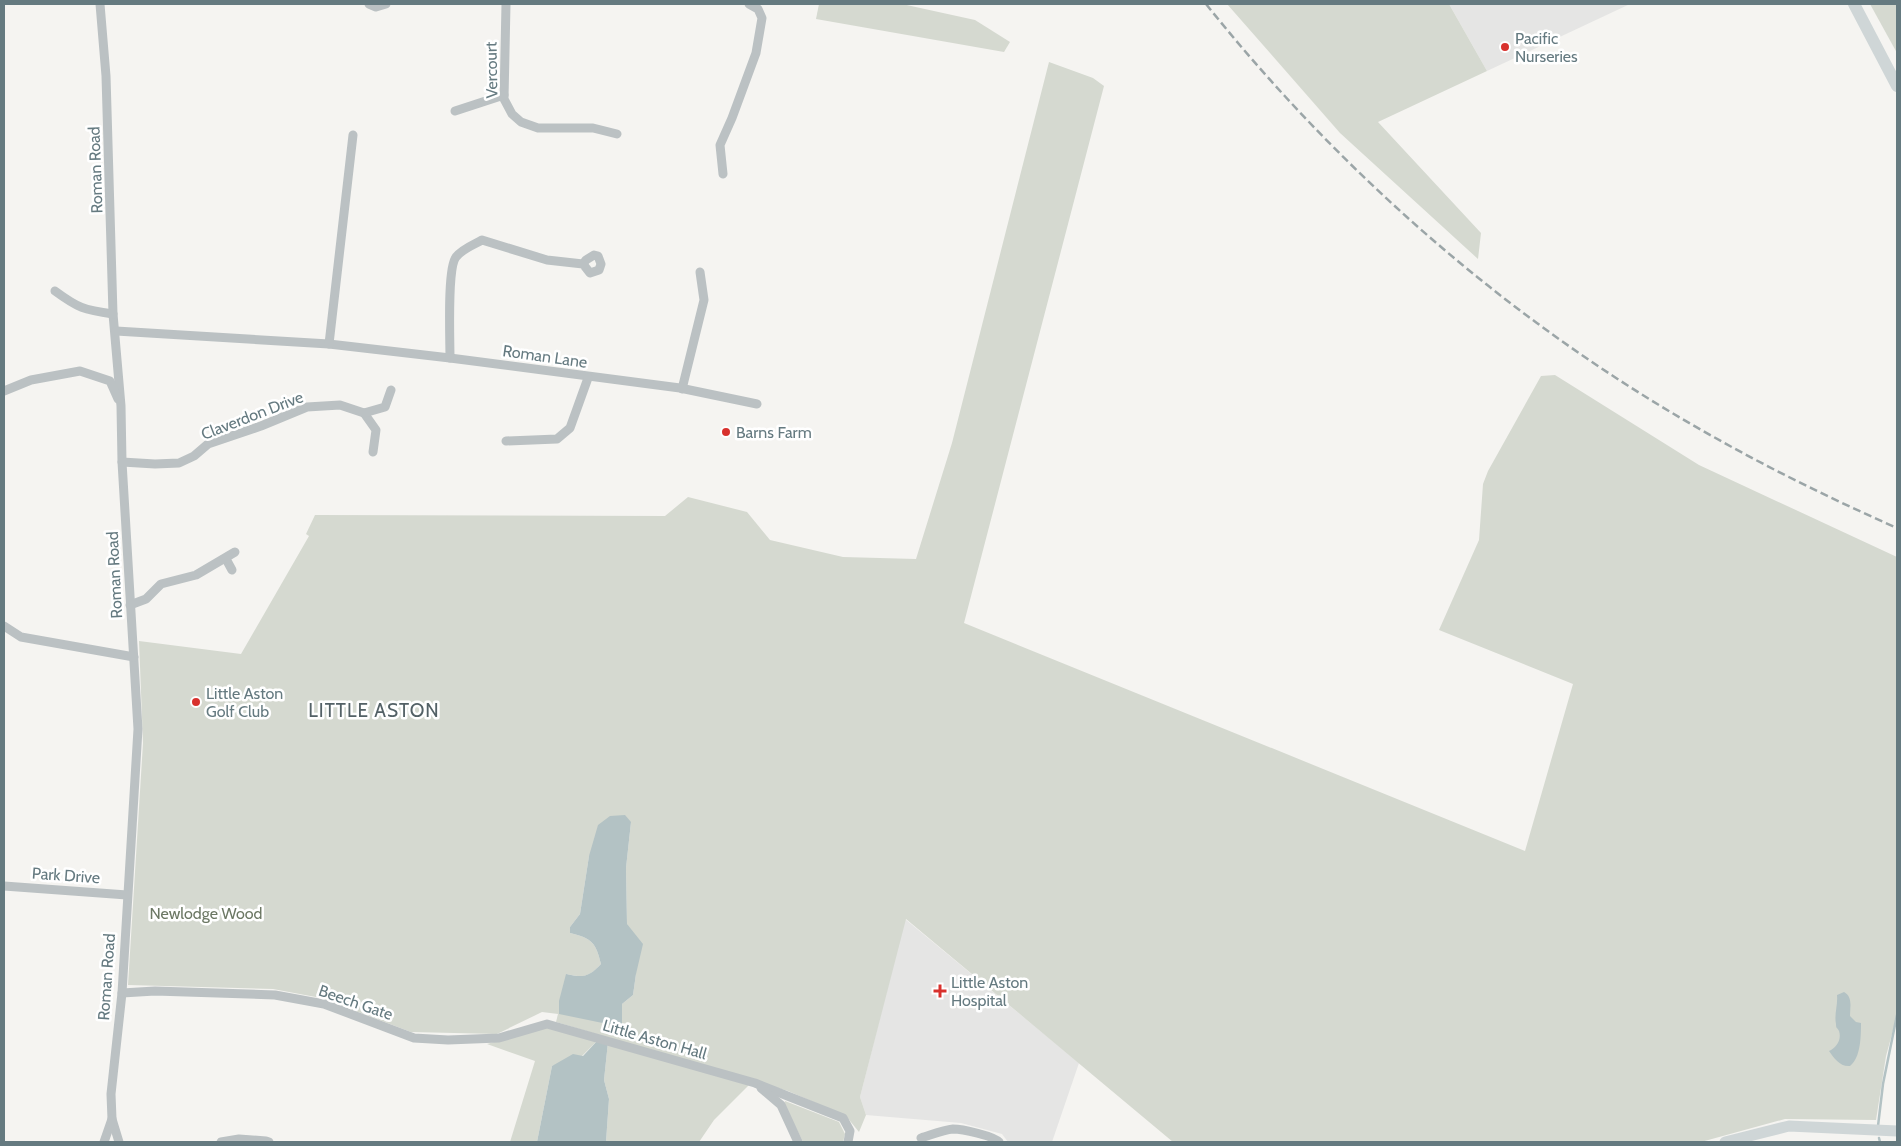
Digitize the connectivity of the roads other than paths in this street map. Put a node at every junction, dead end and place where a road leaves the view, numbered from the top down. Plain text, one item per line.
1 (100, 4) edge
2 (369, 4) edge
3 (386, 4) edge
4 (506, 4) edge
5 (749, 4) edge
6 (1854, 4) edge
7 (1897, 86) edge
8 (504, 95) junction
9 (455, 111) dead end
10 (353, 134) dead end
11 (617, 134) dead end
12 (723, 174) dead end
13 (583, 264) dead end
14 (700, 272) dead end
15 (55, 291) dead end
16 (113, 314) junction
17 (116, 331) junction
18 (328, 344) junction
19 (450, 358) junction
20 (588, 378) junction
21 (682, 389) junction
22 (391, 390) dead end
23 (4, 391) edge
24 (757, 404) dead end
25 (121, 406) junction
26 (364, 413) junction
27 (506, 441) dead end
28 (373, 452) dead end
29 (122, 462) junction
30 (235, 552) dead end
31 (226, 559) junction
32 (232, 570) dead end
33 (130, 606) junction
34 (4, 626) edge
35 (134, 657) junction
36 (4, 886) edge
37 (127, 896) junction
38 (122, 993) junction
39 (547, 1024) joint
40 (756, 1083) junction
41 (112, 1119) junction
42 (1897, 1131) edge
43 (921, 1138) dead end
44 (104, 1142) edge
45 (119, 1142) edge
46 (221, 1142) edge
47 (269, 1142) edge
48 (798, 1142) edge
49 (848, 1142) edge
50 (999, 1142) edge
51 (1725, 1142) edge

1 - 16 street, Roman Road
2 - 3 street
4 - 8 street, Vercourt
5 - 12 street
6 - 7 highway
8 - 9 street
8 - 11 street, Vercourt
10 - 18 street
13 - 19 street
14 - 21 street
15 - 16 street
16 - 17 street, Roman Road
17 - 18 street, Roman Lane
17 - 25 street, Roman Road
18 - 19 street, Roman Lane
19 - 20 street, Roman Lane
20 - 21 street, Roman Lane
20 - 27 street
21 - 24 street, Roman Lane
22 - 26 street
23 - 25 street
25 - 29 street, Roman Road
26 - 28 street
26 - 29 street, Claverdon Drive
29 - 33 street, Roman Road
30 - 31 street
31 - 32 street
31 - 33 street
33 - 35 street, Roman Road
34 - 35 street
35 - 37 street, Roman Road
36 - 37 street, Park Drive
37 - 38 street, Roman Road
38 - 39 street, Beech Gate
38 - 41 street, Roman Road
39 - 40 street, Little Aston Hall
40 - 48 street, Little Aston Hall
40 - 49 street, Little Aston Hall
41 - 44 street
41 - 45 street, Roman Road
42 - 51 main road
43 - 50 street
46 - 47 street

